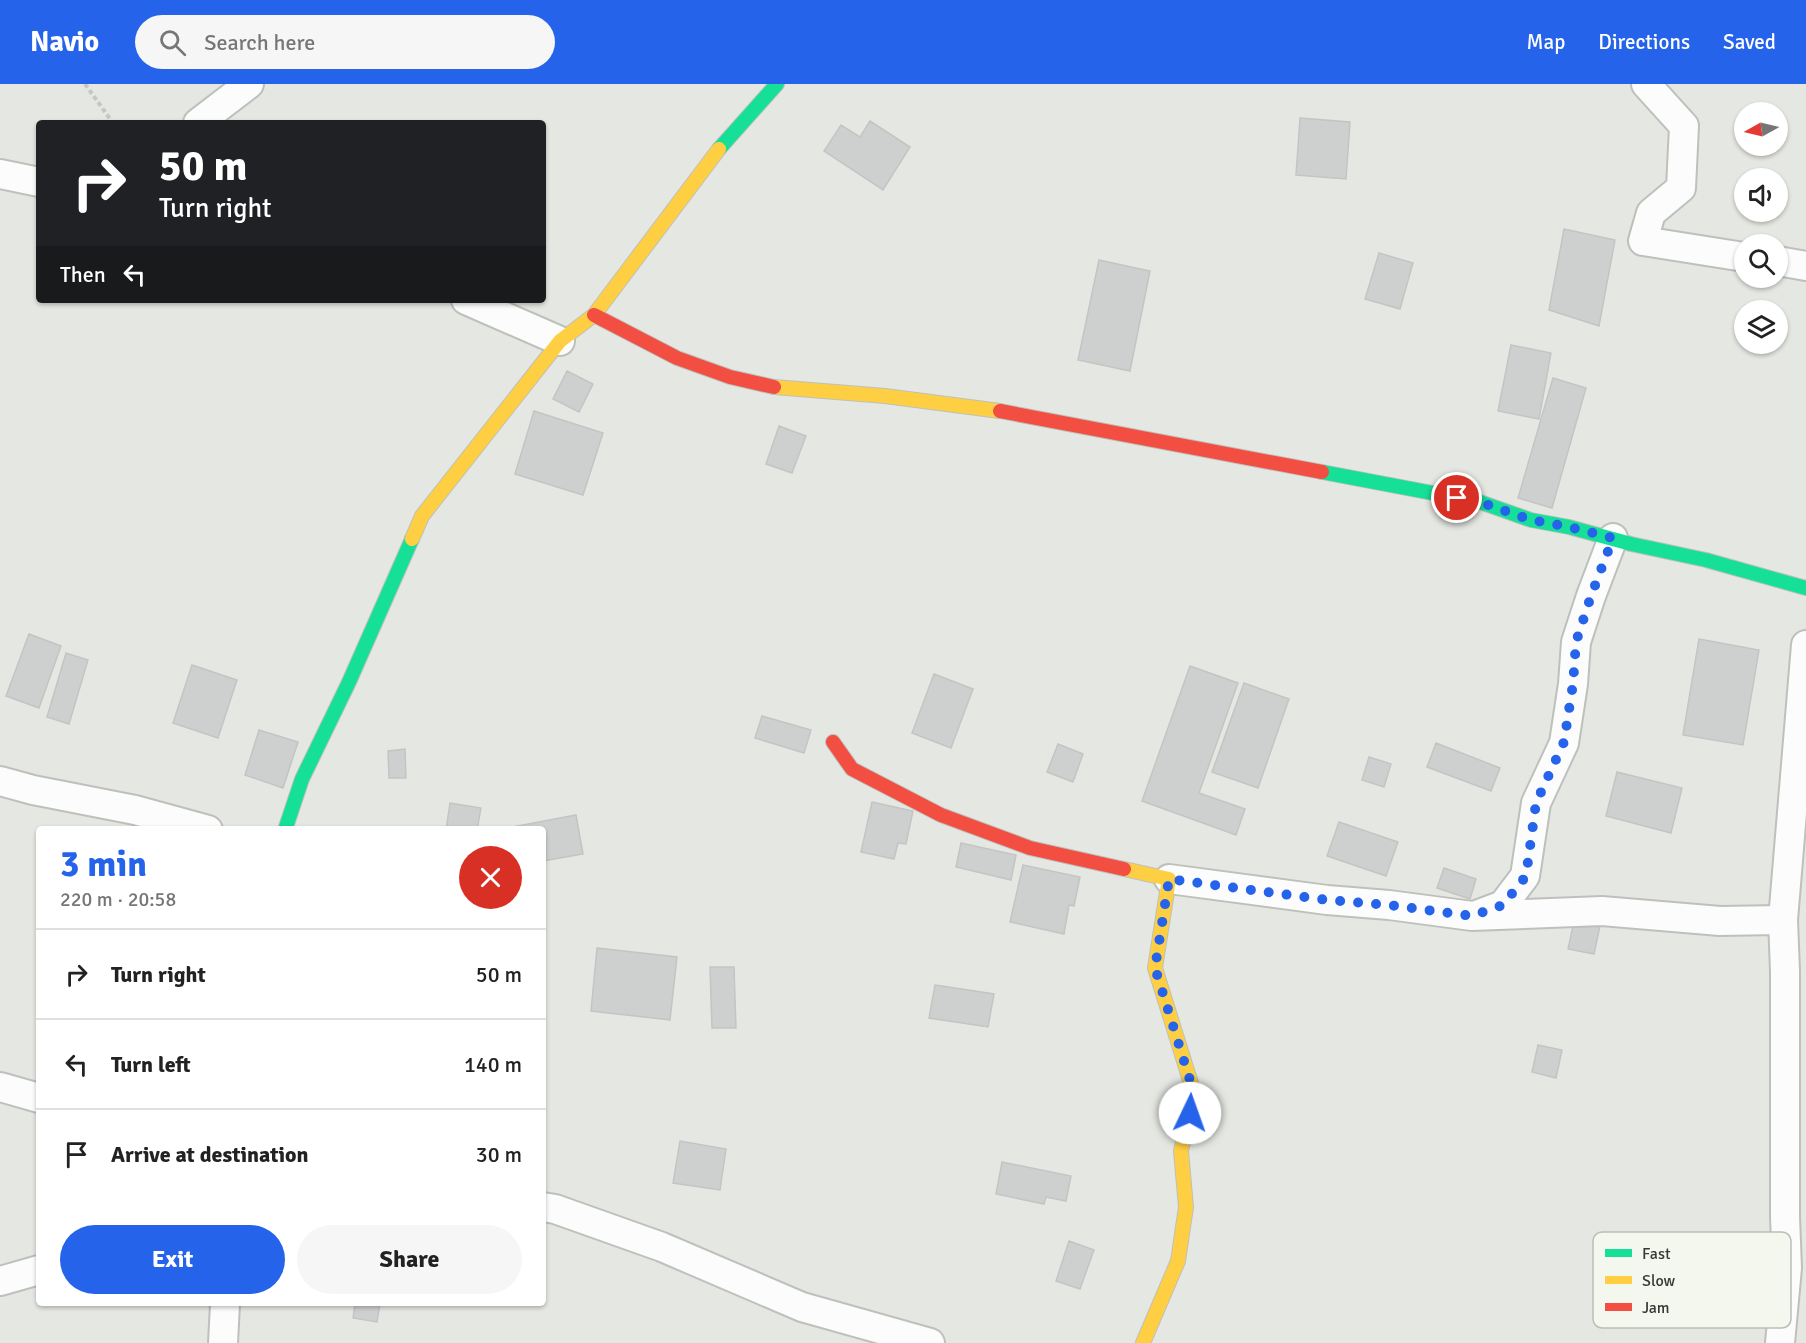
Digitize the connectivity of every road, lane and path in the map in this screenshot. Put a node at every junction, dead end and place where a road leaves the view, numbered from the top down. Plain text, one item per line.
1 (84, 84) edge
2 (249, 84) edge
3 (777, 84) edge
4 (1646, 84) edge
5 (111, 120) edge
6 (202, 120) edge
7 (0, 174) edge
8 (36, 181) edge
9 (1734, 255) edge
10 (1788, 263) edge
11 (1806, 266) edge
12 (473, 303) edge
13 (594, 315) junction
14 (560, 341) junction
15 (1613, 538) junction
16 (1806, 588) edge
17 (1806, 645) edge
18 (833, 742) dead end
19 (0, 781) edge
20 (193, 826) edge
21 (286, 826) edge
22 (1169, 879) junction
23 (1472, 916) junction
24 (1783, 920) junction
25 (1795, 972) edge
26 (0, 1087) edge
27 (36, 1097) edge
28 (546, 1208) edge
29 (1786, 1232) edge
30 (36, 1271) edge
31 (0, 1281) edge
32 (225, 1306) edge
33 (1781, 1328) edge
34 (223, 1343) edge
35 (930, 1343) edge
36 (1143, 1343) edge
37 (1780, 1343) edge

1 - 5 path
2 - 6 street
3 - 13 street
4 - 9 street
7 - 8 street
10 - 11 street
12 - 14 street
13 - 14 street
13 - 15 street
14 - 21 street
15 - 16 street
15 - 23 street
17 - 24 street
18 - 22 street
19 - 20 street
22 - 23 street
22 - 36 street
23 - 24 street
24 - 25 street
25 - 29 street
26 - 27 street
28 - 35 street
30 - 31 street
32 - 34 street
33 - 37 street

